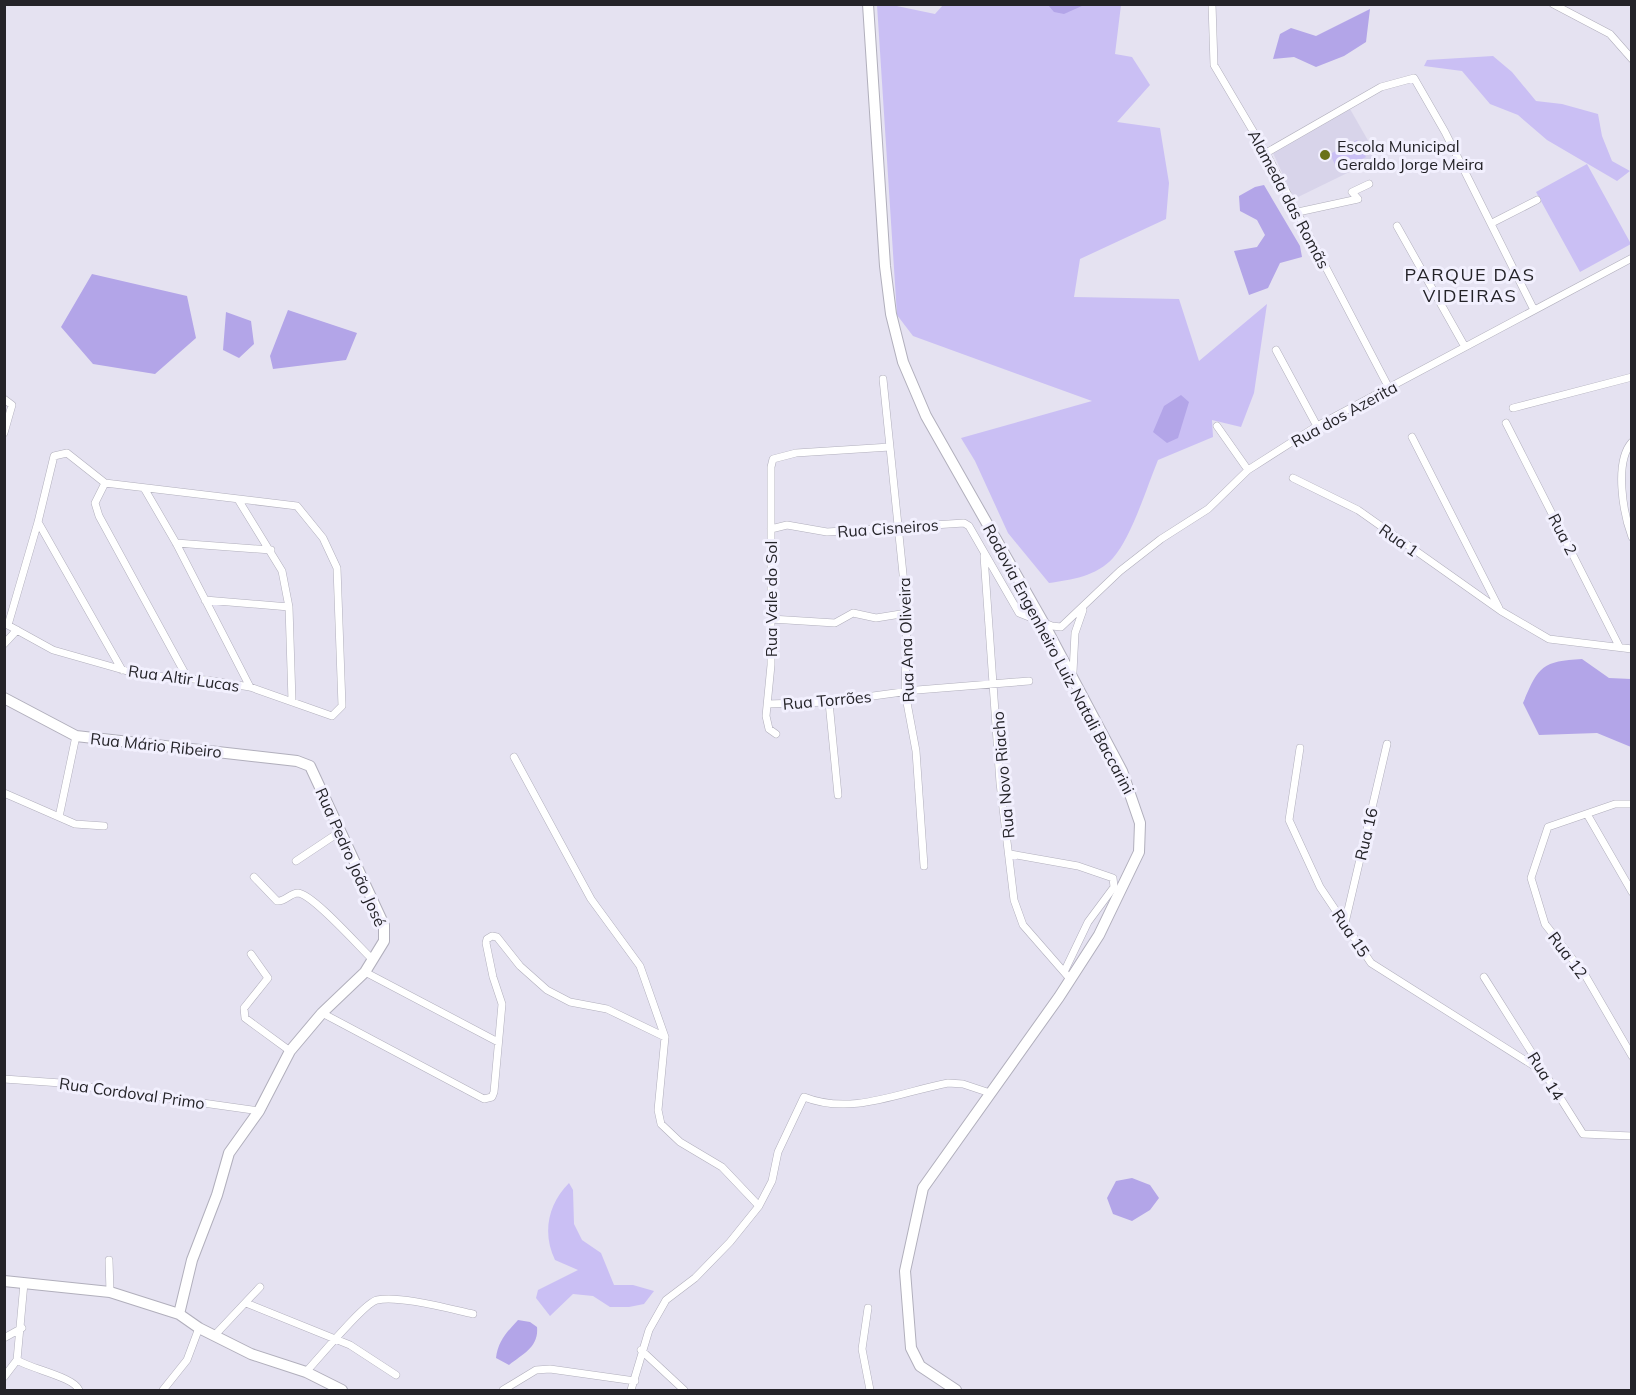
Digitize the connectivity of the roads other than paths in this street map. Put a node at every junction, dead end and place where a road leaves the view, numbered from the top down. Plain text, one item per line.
1 (868, 4) edge
2 (1212, 4) edge
3 (1554, 4) edge
4 (1632, 59) edge
5 (1266, 153) junction
6 (1369, 184) dead end
7 (1537, 200) dead end
8 (1298, 212) junction
9 (1492, 223) junction
10 (1397, 226) dead end
11 (1632, 258) edge
12 (1534, 310) junction
13 (1465, 347) junction
14 (1276, 350) dead end
15 (1632, 377) edge
16 (883, 379) dead end
17 (1389, 388) junction
18 (4, 399) edge
19 (1513, 408) dead end
20 (1506, 423) dead end
21 (1217, 426) dead end
22 (1317, 426) junction
23 (4, 433) edge
24 (1412, 437) dead end
25 (1632, 442) edge
26 (890, 447) junction
27 (1248, 470) junction
28 (1293, 478) dead end
29 (105, 483) junction
30 (144, 488) junction
31 (239, 501) junction
32 (38, 522) junction
33 (900, 526) junction
34 (771, 530) junction
35 (1632, 537) edge
36 (177, 543) junction
37 (271, 550) junction
38 (984, 552) junction
39 (204, 600) junction
40 (289, 608) junction
41 (1083, 608) junction
42 (1501, 611) junction
43 (907, 613) junction
44 (771, 619) junction
45 (1043, 622) junction
46 (6, 624) edge
47 (17, 630) junction
48 (4, 644) edge
49 (1619, 646) junction
50 (1632, 649) edge
51 (122, 670) junction
52 (188, 679) junction
53 (1029, 681) dead end
54 (1074, 681) junction
55 (995, 685) junction
56 (250, 687) junction
57 (905, 692) junction
58 (4, 698) edge
59 (292, 701) junction
60 (829, 702) junction
61 (768, 704) junction
62 (776, 734) dead end
63 (76, 736) junction
64 (1387, 744) dead end
65 (1300, 748) dead end
66 (514, 757) dead end
67 (314, 771) joint
68 (4, 794) edge
69 (838, 795) dead end
70 (1632, 804) edge
71 (1587, 814) junction
72 (59, 817) junction
73 (104, 826) dead end
74 (341, 831) junction
75 (1010, 854) junction
76 (296, 861) dead end
77 (924, 866) dead end
78 (254, 877) dead end
79 (1632, 892) edge
80 (1345, 923) junction
81 (252, 954) dead end
82 (373, 960) junction
83 (365, 972) junction
84 (1068, 975) junction
85 (1484, 977) dead end
86 (322, 1013) junction
87 (665, 1036) junction
88 (498, 1042) junction
89 (290, 1051) junction
90 (1631, 1055) edge
91 (1542, 1071) junction
92 (4, 1079) edge
93 (990, 1093) junction
94 (260, 1111) junction
95 (1632, 1136) edge
96 (759, 1206) junction
97 (109, 1260) dead end
98 (4, 1281) edge
99 (24, 1283) junction
100 (260, 1287) dead end
101 (110, 1292) junction
102 (246, 1303) junction
103 (868, 1308) dead end
104 (179, 1314) junction
105 (473, 1314) dead end
106 (22, 1328) junction
107 (199, 1328) junction
108 (214, 1336) junction
109 (4, 1338) edge
110 (337, 1340) junction
111 (641, 1350) junction
112 (17, 1360) junction
113 (306, 1372) junction
114 (396, 1375) dead end
115 (4, 1377) edge
116 (635, 1381) junction
117 (168, 1389) edge
118 (79, 1390) edge
119 (342, 1390) edge
120 (503, 1390) edge
121 (631, 1390) edge
122 (684, 1390) edge
123 (870, 1390) edge
124 (956, 1390) edge

1 - 45 main road, Rodovia Engenheiro Luiz Natali Baccarini
2 - 5 street, Alameda das Romãs
3 - 4 street
5 - 8 street, Alameda das Romãs
5 - 9 street
6 - 8 street
7 - 9 street
8 - 17 street, Alameda das Romãs
9 - 12 street
10 - 13 street
11 - 12 street, Rua dos Azerita
12 - 13 street, Rua dos Azerita
13 - 17 street, Rua dos Azerita
14 - 22 street
15 - 19 street
16 - 26 street, Rua Ana Oliveira
17 - 22 street, Rua dos Azerita
18 - 23 street
20 - 49 street, Rua 2
21 - 27 street
22 - 27 street, Rua dos Azerita
24 - 42 street
25 - 35 street
26 - 33 street, Rua Ana Oliveira
26 - 34 street, Rua Vale do Sol
27 - 41 street, Rua dos Azerita
28 - 42 street, Rua 1
29 - 30 street
29 - 32 street
29 - 52 street
30 - 31 street
30 - 36 street
31 - 37 street
31 - 59 street, Rua Altir Lucas
32 - 46 street
32 - 51 street
33 - 34 street, Rua Cisneiros
33 - 38 street, Rua Cisneiros
33 - 43 street, Rua Ana Oliveira
34 - 44 street, Rua Vale do Sol
36 - 37 street
36 - 39 street
37 - 40 street
38 - 45 street
38 - 55 street, Rua Novo Riacho
39 - 40 street
39 - 56 street
40 - 59 street
41 - 45 street, Rua dos Azerita
41 - 54 street
42 - 49 street, Rua 1
43 - 44 street
43 - 57 street, Rua Ana Oliveira
44 - 61 street, Rua Vale do Sol
45 - 54 main road, Rodovia Engenheiro Luiz Natali Baccarini
46 - 47 street, Rua Altir Lucas
47 - 48 street
47 - 51 street, Rua Altir Lucas
49 - 50 street, Rua 1
51 - 52 street, Rua Altir Lucas
52 - 56 street, Rua Altir Lucas
53 - 55 street, Rua Torrões
54 - 84 main road, Rodovia Engenheiro Luiz Natali Baccarini
55 - 57 street, Rua Torrões
55 - 75 street, Rua Novo Riacho
56 - 59 street, Rua Altir Lucas
57 - 60 street, Rua Torrões
57 - 77 street, Rua Ana Oliveira
58 - 63 main road, Rua Mário Ribeiro
60 - 61 street, Rua Torrões
60 - 69 street
61 - 62 street, Rua Vale do Sol
63 - 67 main road, Rua Mário Ribeiro
63 - 72 street
64 - 80 street, Rua 16
65 - 80 street, Rua 15
66 - 87 street
67 - 74 main road, Rua Pedro João José
68 - 72 street
70 - 71 street, Rua 12
71 - 79 street
71 - 90 street, Rua 12
72 - 73 street
74 - 76 street
74 - 82 main road, Rua Pedro João José
75 - 84 street, Rua Novo Riacho
75 - 84 street
78 - 82 street
80 - 91 street, Rua 15
81 - 89 street
82 - 83 main road, Rua Pedro João José
83 - 86 main road, Rua Pedro João José
83 - 88 street
84 - 93 main road, Rodovia Engenheiro Luiz Natali Baccarini
85 - 91 street, Rua 14
86 - 88 street
86 - 89 main road, Rua Pedro João José
87 - 88 street
87 - 96 street
89 - 94 main road, Rua Pedro João José
91 - 95 street, Rua 14
92 - 94 street, Rua Cordoval Primo
93 - 96 street
93 - 124 main road, Rodovia Engenheiro Luiz Natali Baccarini
94 - 104 main road, Rua Pedro João José
96 - 111 street
97 - 101 street
98 - 99 main road
99 - 101 main road
99 - 106 street
100 - 102 street
101 - 104 main road
102 - 108 street
102 - 110 street
103 - 123 street
104 - 107 main road
105 - 110 street
106 - 109 street
106 - 112 street
107 - 108 main road
107 - 117 street
108 - 113 main road
110 - 113 street
110 - 114 street
111 - 116 street
111 - 122 street
112 - 115 street
112 - 118 street
113 - 119 main road
116 - 120 street
116 - 121 street

